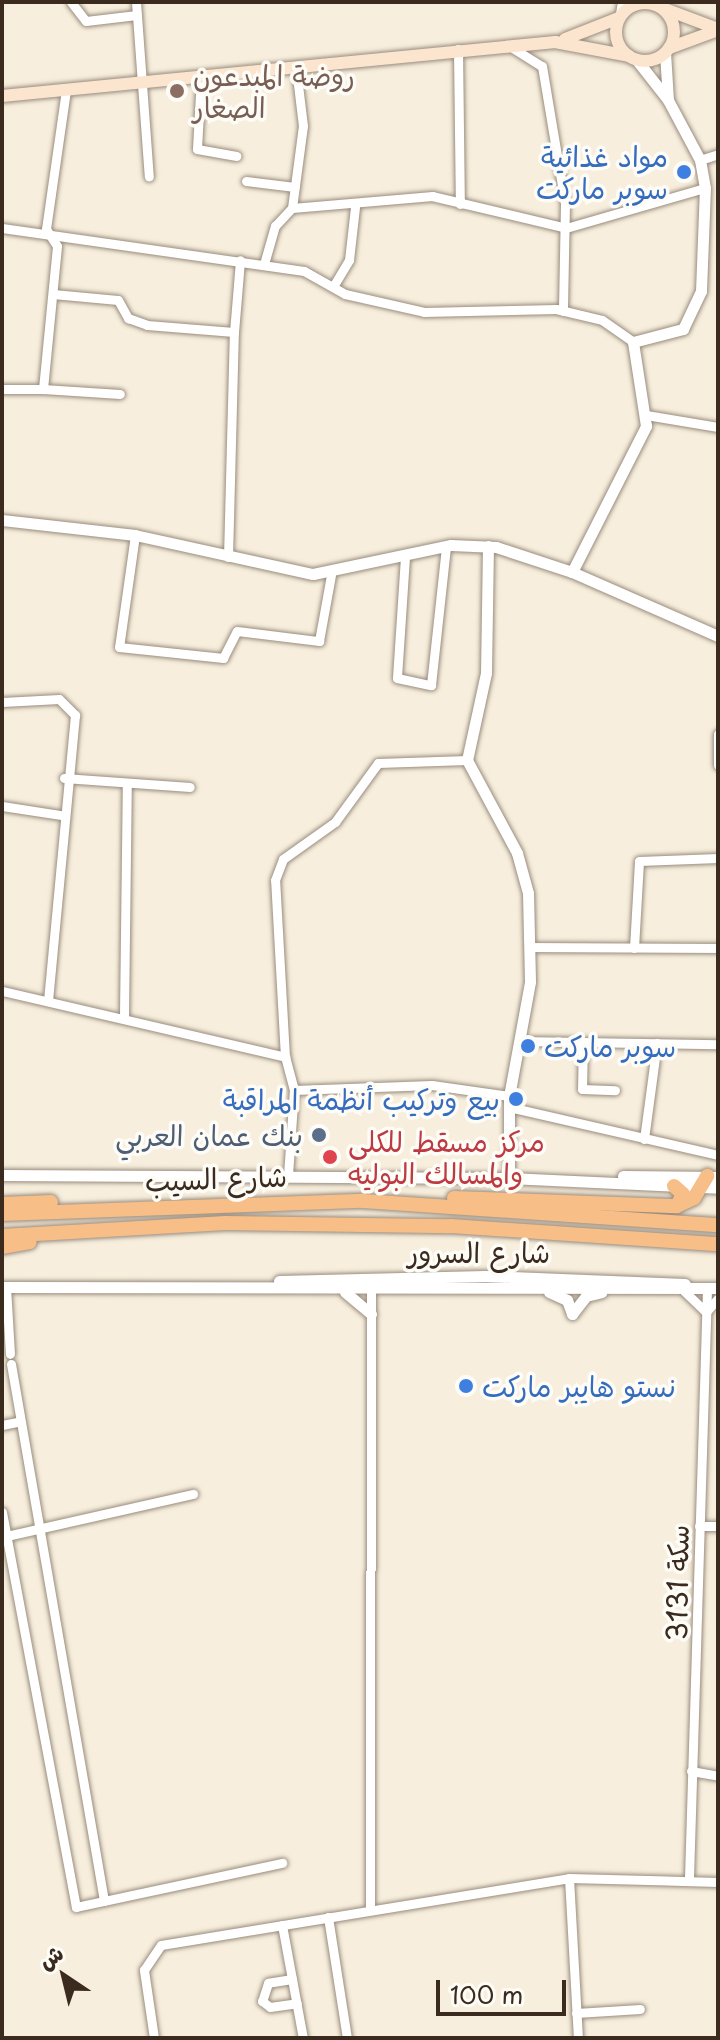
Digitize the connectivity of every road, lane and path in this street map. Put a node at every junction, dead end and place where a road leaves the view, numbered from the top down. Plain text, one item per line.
1 (71, 2) edge
2 (136, 2) edge
3 (657, 5) edge
4 (621, 11) edge
5 (137, 15) junction
6 (718, 30) edge
7 (555, 42) junction
8 (508, 46) junction
9 (458, 49) junction
10 (667, 50) junction
11 (632, 58) junction
12 (296, 68) junction
13 (201, 77) junction
14 (143, 80) junction
15 (66, 90) junction
16 (2, 96) edge
17 (668, 100) junction
18 (718, 154) edge
19 (236, 156) dead end
20 (700, 160) junction
21 (149, 177) dead end
22 (246, 181) dead end
23 (295, 187) junction
24 (705, 188) junction
25 (460, 204) junction
26 (355, 207) junction
27 (292, 208) junction
28 (2, 228) edge
29 (566, 228) junction
30 (46, 229) junction
31 (240, 260) junction
32 (264, 264) junction
33 (334, 285) junction
34 (53, 294) junction
35 (563, 311) junction
36 (234, 332) junction
37 (633, 342) junction
38 (2, 389) edge
39 (43, 389) junction
40 (120, 394) dead end
41 (646, 415) junction
42 (718, 427) edge
43 (2, 520) edge
44 (135, 535) junction
45 (446, 546) junction
46 (488, 546) junction
47 (228, 557) junction
48 (405, 557) junction
49 (572, 572) junction
50 (331, 575) junction
51 (718, 636) edge
52 (2, 702) edge
53 (718, 734) edge
54 (467, 760) junction
55 (718, 765) edge
56 (64, 778) junction
57 (127, 784) junction
58 (190, 787) dead end
59 (2, 806) edge
60 (61, 815) junction
61 (718, 858) edge
62 (529, 947) junction
63 (634, 948) junction
64 (718, 948) edge
65 (2, 991) edge
66 (48, 1000) junction
67 (124, 1016) junction
68 (519, 1041) junction
69 (583, 1042) junction
70 (657, 1043) junction
71 (718, 1044) edge
72 (285, 1057) junction
73 (294, 1090) junction
74 (615, 1090) dead end
75 (509, 1101) junction
76 (644, 1139) junction
77 (713, 1154) edge
78 (2, 1175) edge
79 (288, 1175) junction
80 (509, 1178) junction
81 (527, 1179) junction
82 (712, 1183) edge
83 (674, 1186) junction
84 (220, 1201) junction
85 (363, 1201) junction
86 (2, 1204) edge
87 (677, 1206) junction
88 (2, 1214) edge
89 (718, 1225) edge
90 (85, 1231) junction
91 (2, 1236) edge
92 (718, 1244) edge
93 (2, 1247) edge
94 (371, 1282) junction
95 (251, 1284) junction
96 (4, 1287) edge
97 (436, 1287) junction
98 (305, 1288) junction
99 (619, 1288) junction
100 (681, 1288) junction
101 (713, 1288) edge
102 (718, 1298) edge
103 (706, 1312) junction
104 (371, 1314) junction
105 (8, 1352) edge
106 (18, 1422) junction
107 (2, 1425) edge
108 (193, 1494) dead end
109 (2, 1512) edge
110 (699, 1526) junction
111 (718, 1526) edge
112 (36, 1529) junction
113 (4, 1537) edge
114 (691, 1771) junction
115 (718, 1776) edge
116 (282, 1863) dead end
117 (569, 1878) junction
118 (689, 1878) junction
119 (718, 1882) edge
120 (104, 1901) junction
121 (370, 1906) junction
122 (328, 1917) junction
123 (282, 1925) junction
124 (292, 1979) junction
125 (297, 2003) junction
126 (640, 2009) dead end
127 (576, 2013) junction
128 (154, 2038) edge
129 (303, 2038) edge
130 (347, 2038) edge
131 (578, 2038) edge

1 - 5 street
2 - 5 street
3 - 4 main road
3 - 6 main road
3 - 10 main road
4 - 7 main road
4 - 11 main road
5 - 14 street
6 - 10 main road
7 - 8 main road
7 - 11 main road
8 - 9 main road
8 - 29 street
9 - 12 main road
9 - 25 street
10 - 11 main road
10 - 17 street
11 - 17 street
12 - 13 main road
12 - 23 street
13 - 14 main road
13 - 19 street
14 - 15 main road
14 - 21 street
15 - 16 main road
15 - 30 street
17 - 20 street
18 - 20 street
20 - 24 street
22 - 23 street
23 - 27 street
24 - 29 street
24 - 37 street
25 - 26 street
25 - 29 street
26 - 27 street
26 - 33 street
27 - 32 street
28 - 30 street
29 - 35 street
30 - 31 street
30 - 34 street
31 - 32 street
31 - 36 street
32 - 33 street
33 - 35 street
34 - 36 street
34 - 39 street
35 - 37 street
36 - 47 street
37 - 41 street
38 - 39 street
39 - 40 street
41 - 42 street
41 - 49 street
43 - 44 street
44 - 47 street
44 - 50 street
45 - 46 street
45 - 48 street
45 - 48 street
46 - 49 street
46 - 54 street
47 - 50 street
48 - 50 street
49 - 51 street
52 - 56 street
53 - 55 street
54 - 62 street
54 - 72 street
56 - 57 street
56 - 60 street
57 - 58 street
57 - 67 street
59 - 60 street
60 - 66 street
61 - 63 street
62 - 63 street
62 - 68 street
63 - 64 street
65 - 66 street
66 - 67 street
67 - 72 street
68 - 69 street
68 - 75 street
69 - 70 street
69 - 74 street
70 - 71 street
70 - 76 street
72 - 73 street
73 - 75 street
73 - 79 street
75 - 76 street
75 - 80 street
76 - 77 street
77 - 82 street
78 - 79 street
79 - 80 street
80 - 81 street
81 - 82 street
81 - 83 street
82 - 83 street
82 - 87 highway
83 - 87 highway
84 - 85 highway, شارع السيب
84 - 86 highway
84 - 88 highway, شارع السيب
85 - 87 highway
85 - 89 highway, شارع السيب
90 - 91 highway, شارع السيب
90 - 92 highway, شارع السيب
90 - 93 highway
94 - 95 street, شارع السرور
94 - 97 street, شارع السرور
94 - 98 street, شارع السرور
94 - 101 street, شارع السرور
94 - 104 street
95 - 96 street, شارع السرور
95 - 98 street, شارع السرور
96 - 105 street
97 - 99 street, شارع السرور
97 - 99 street
98 - 104 street
99 - 100 street, شارع السرور
100 - 101 street, شارع السرور
100 - 103 street
101 - 103 street, سكة 3131
102 - 103 street
103 - 110 street, سكة 3131
104 - 121 street
105 - 106 street
106 - 107 street
106 - 112 street
108 - 112 street
109 - 113 street
110 - 111 street
110 - 114 street, سكة 3131
112 - 113 street
112 - 120 street
113 - 120 street
114 - 115 street
114 - 118 street, سكة 3131
116 - 120 street
117 - 118 street
117 - 121 street
117 - 127 street
118 - 119 street
121 - 122 street
122 - 123 street
122 - 130 street
123 - 124 street
123 - 128 street
124 - 125 street
124 - 125 street
125 - 129 street
126 - 127 street
127 - 131 street

